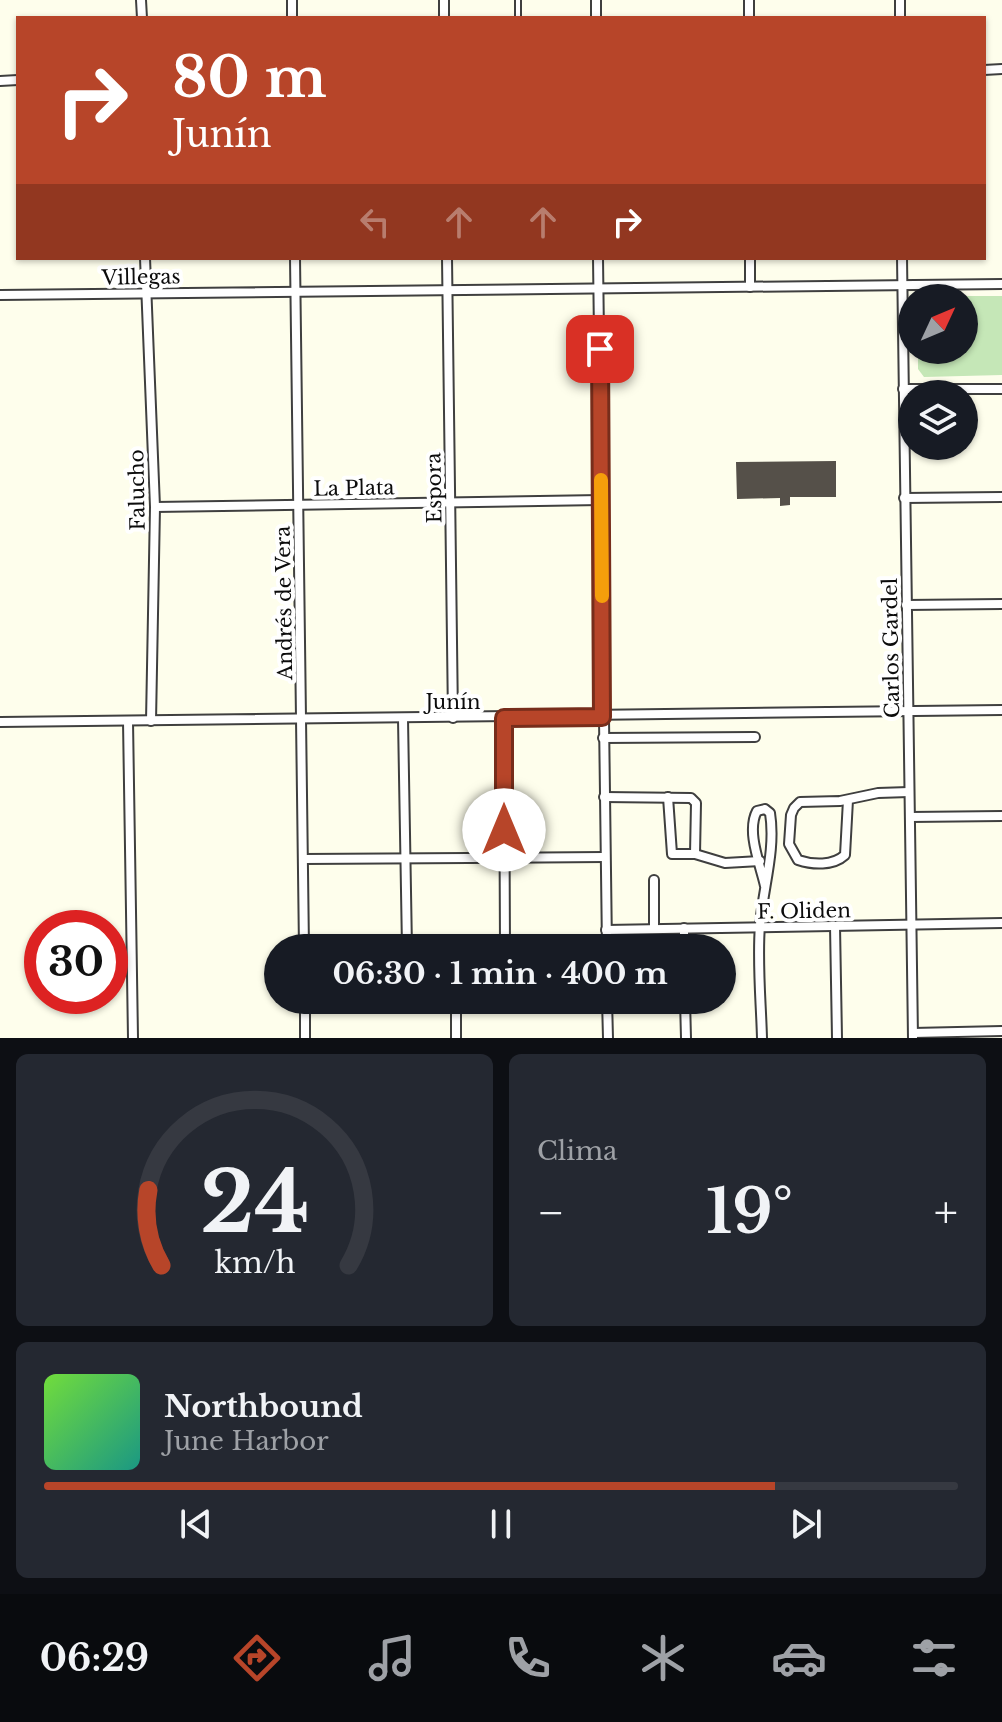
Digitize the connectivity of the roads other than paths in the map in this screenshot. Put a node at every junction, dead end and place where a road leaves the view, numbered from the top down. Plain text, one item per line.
1 (145, 260) edge
2 (295, 260) edge
3 (447, 260) edge
4 (598, 260) edge
5 (750, 260) edge
6 (902, 260) edge
7 (902, 284) edge
8 (978, 284) edge
9 (1002, 284) edge
10 (898, 285) edge
11 (750, 287) junction
12 (599, 288) junction
13 (448, 290) junction
14 (296, 291) junction
15 (145, 293) junction
16 (0, 295) edge
17 (978, 389) edge
18 (1002, 389) edge
19 (904, 460) edge
20 (1002, 497) edge
21 (904, 498) junction
22 (601, 500) junction
23 (451, 503) junction
24 (298, 505) junction
25 (155, 507) junction
26 (1002, 604) edge
27 (906, 605) junction
28 (1002, 710) edge
29 (908, 712) junction
30 (602, 717) junction
31 (453, 718) junction
32 (504, 718) junction
33 (301, 719) junction
34 (403, 719) junction
35 (128, 721) junction
36 (151, 721) junction
37 (0, 722) edge
38 (755, 737) dead end
39 (603, 738) junction
40 (909, 792) junction
41 (604, 797) junction
42 (668, 797) junction
43 (848, 800) junction
44 (1002, 816) edge
45 (910, 817) junction
46 (695, 854) junction
47 (605, 857) junction
48 (405, 858) junction
49 (505, 858) junction
50 (303, 859) junction
51 (760, 861) junction
52 (654, 880) dead end
53 (765, 886) junction
54 (1002, 923) edge
55 (910, 925) junction
56 (835, 926) junction
57 (760, 927) junction
58 (684, 928) junction
59 (654, 929) junction
60 (606, 930) junction
61 (304, 934) edge
62 (407, 934) edge
63 (505, 934) edge
64 (606, 934) edge
65 (684, 934) edge
66 (305, 1014) edge
67 (456, 1014) edge
68 (607, 1014) edge
69 (685, 1014) edge
70 (1002, 1031) edge
71 (913, 1035) edge
72 (133, 1038) edge
73 (305, 1038) edge
74 (456, 1038) edge
75 (608, 1038) edge
76 (686, 1038) edge
77 (762, 1038) edge
78 (837, 1038) edge

1 - 15 street, Falucho
2 - 14 street, Andrés de Vera
3 - 13 street, Espora
4 - 12 street
5 - 11 street
6 - 7 street, Carlos Gardel
8 - 9 street, Villegas
10 - 11 street, Villegas
11 - 12 street, Villegas
12 - 13 street, Villegas
12 - 22 street
13 - 14 street, Villegas
13 - 23 street, Espora
14 - 15 street, Villegas
14 - 24 street, Andrés de Vera
15 - 16 street, Villegas
15 - 25 street, Falucho
17 - 18 street
19 - 21 street, Carlos Gardel
20 - 21 street
21 - 27 street, Carlos Gardel
22 - 23 street, La Plata
22 - 30 street
23 - 24 street, La Plata
23 - 31 street, Espora
24 - 25 street, La Plata
24 - 33 street, Andrés de Vera
25 - 36 street, Falucho
26 - 27 street
27 - 29 street, Carlos Gardel
28 - 29 street, Junín
29 - 30 street, Junín
29 - 40 street, Carlos Gardel
30 - 32 street, Junín
30 - 39 street
31 - 32 street, Junín
31 - 34 street, Junín
32 - 49 street
33 - 34 street, Junín
33 - 36 street, Junín
33 - 50 street, Andrés de Vera
34 - 48 street
35 - 36 street, Junín
35 - 37 street, Junín
35 - 72 street
38 - 39 street
39 - 41 street
40 - 43 street
40 - 45 street, Carlos Gardel
41 - 42 street
41 - 47 street
42 - 46 street
42 - 46 street
43 - 43 street
44 - 45 street
45 - 55 street, Carlos Gardel
46 - 51 street
47 - 49 street
47 - 60 street
48 - 49 street
48 - 50 street
48 - 62 street
49 - 63 street
50 - 61 street, Andrés de Vera
51 - 53 street
51 - 53 street
52 - 59 street
53 - 57 street
54 - 55 street, F. Oliden
55 - 56 street, F. Oliden
55 - 71 street, Carlos Gardel
56 - 57 street, F. Oliden
56 - 78 street
57 - 58 street, F. Oliden
57 - 77 street
58 - 59 street, F. Oliden
58 - 65 street
59 - 60 street, F. Oliden
60 - 64 street
66 - 73 street
67 - 74 street
68 - 75 street
69 - 76 street
70 - 71 street

